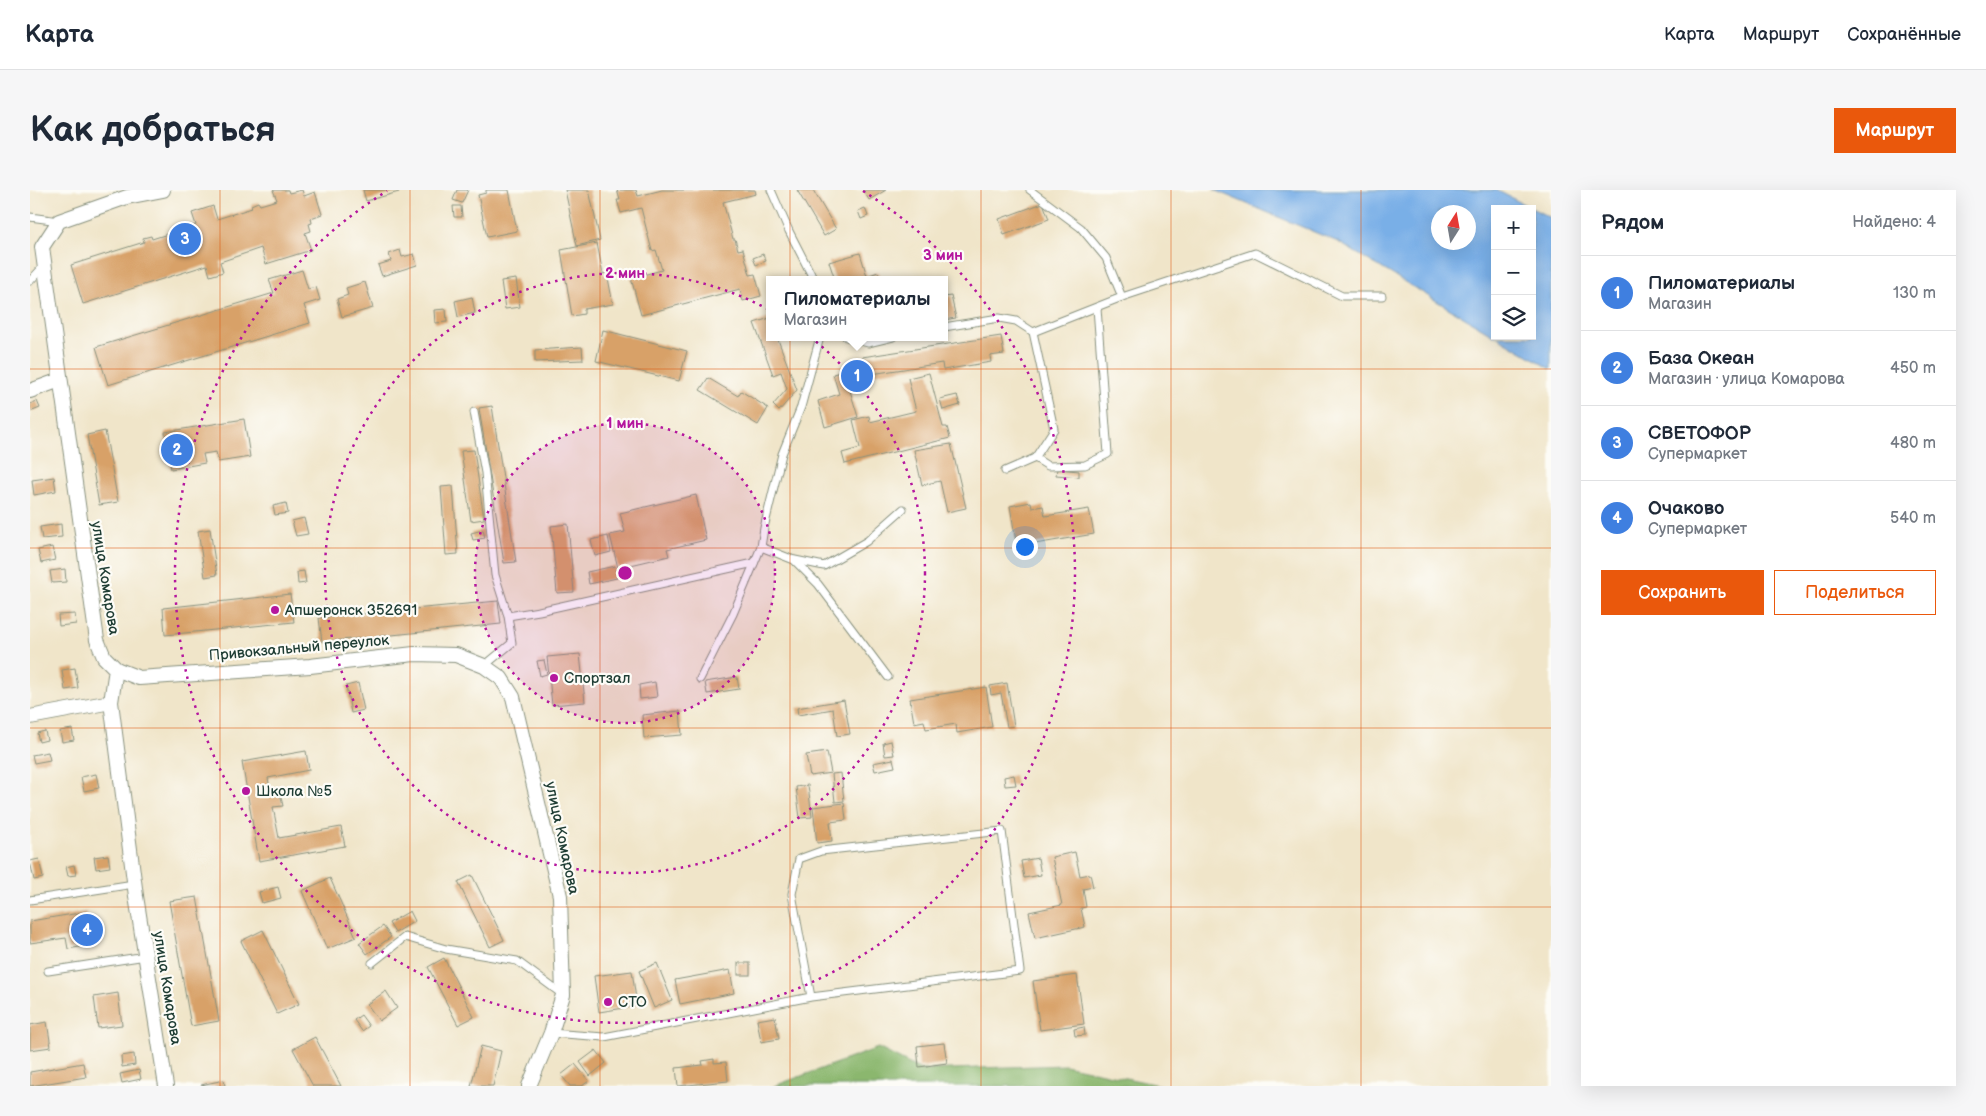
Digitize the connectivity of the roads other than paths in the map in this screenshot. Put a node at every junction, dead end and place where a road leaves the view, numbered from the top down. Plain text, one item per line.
1 (163, 190) edge
2 (772, 190) edge
3 (1030, 190) edge
4 (127, 194) edge
5 (30, 217) edge
6 (59, 221) junction
7 (44, 266) junction
8 (812, 276) edge
9 (30, 281) edge
10 (1382, 296) dead end
11 (1122, 297) junction
12 (1097, 308) junction
13 (948, 326) edge
14 (1033, 332) junction
15 (819, 341) edge
16 (861, 341) edge
17 (876, 341) edge
18 (60, 380) junction
19 (30, 391) edge
20 (474, 412) dead end
21 (1035, 458) junction
22 (1005, 471) dead end
23 (903, 509) dead end
24 (761, 547) junction
25 (794, 560) junction
26 (754, 563) junction
27 (508, 616) junction
28 (484, 666) junction
29 (116, 669) junction
30 (888, 677) dead end
31 (700, 680) dead end
32 (111, 702) junction
33 (30, 716) edge
34 (134, 884) junction
35 (30, 900) edge
36 (146, 956) junction
37 (372, 963) dead end
38 (48, 971) dead end
39 (563, 995) junction
40 (811, 997) junction
41 (551, 1033) junction
42 (166, 1086) edge
43 (529, 1086) edge

1 - 4 street
2 - 8 lane
3 - 11 lane
4 - 6 street
5 - 6 lane
6 - 7 street, улица Комарова
7 - 9 lane
7 - 18 street, улица Комарова
10 - 11 lane
11 - 12 lane
12 - 14 lane
12 - 21 lane
13 - 14 lane
14 - 21 lane
15 - 24 lane
16 - 17 lane
18 - 19 street
18 - 29 street, улица Комарова
20 - 27 lane
21 - 22 lane
23 - 25 lane
24 - 25 lane
24 - 26 lane
25 - 30 lane
26 - 27 lane
26 - 31 lane
27 - 28 lane
28 - 29 street, Привокзальный переулок
28 - 39 street, улица Комарова
29 - 32 street, улица Комарова
32 - 33 street
32 - 34 street, улица Комарова
34 - 35 lane
34 - 36 street, улица Комарова
36 - 38 lane
36 - 42 street, улица Комарова
37 - 39 lane
39 - 41 street, улица Комарова
40 - 40 lane
40 - 41 lane
41 - 43 street, улица Комарова

